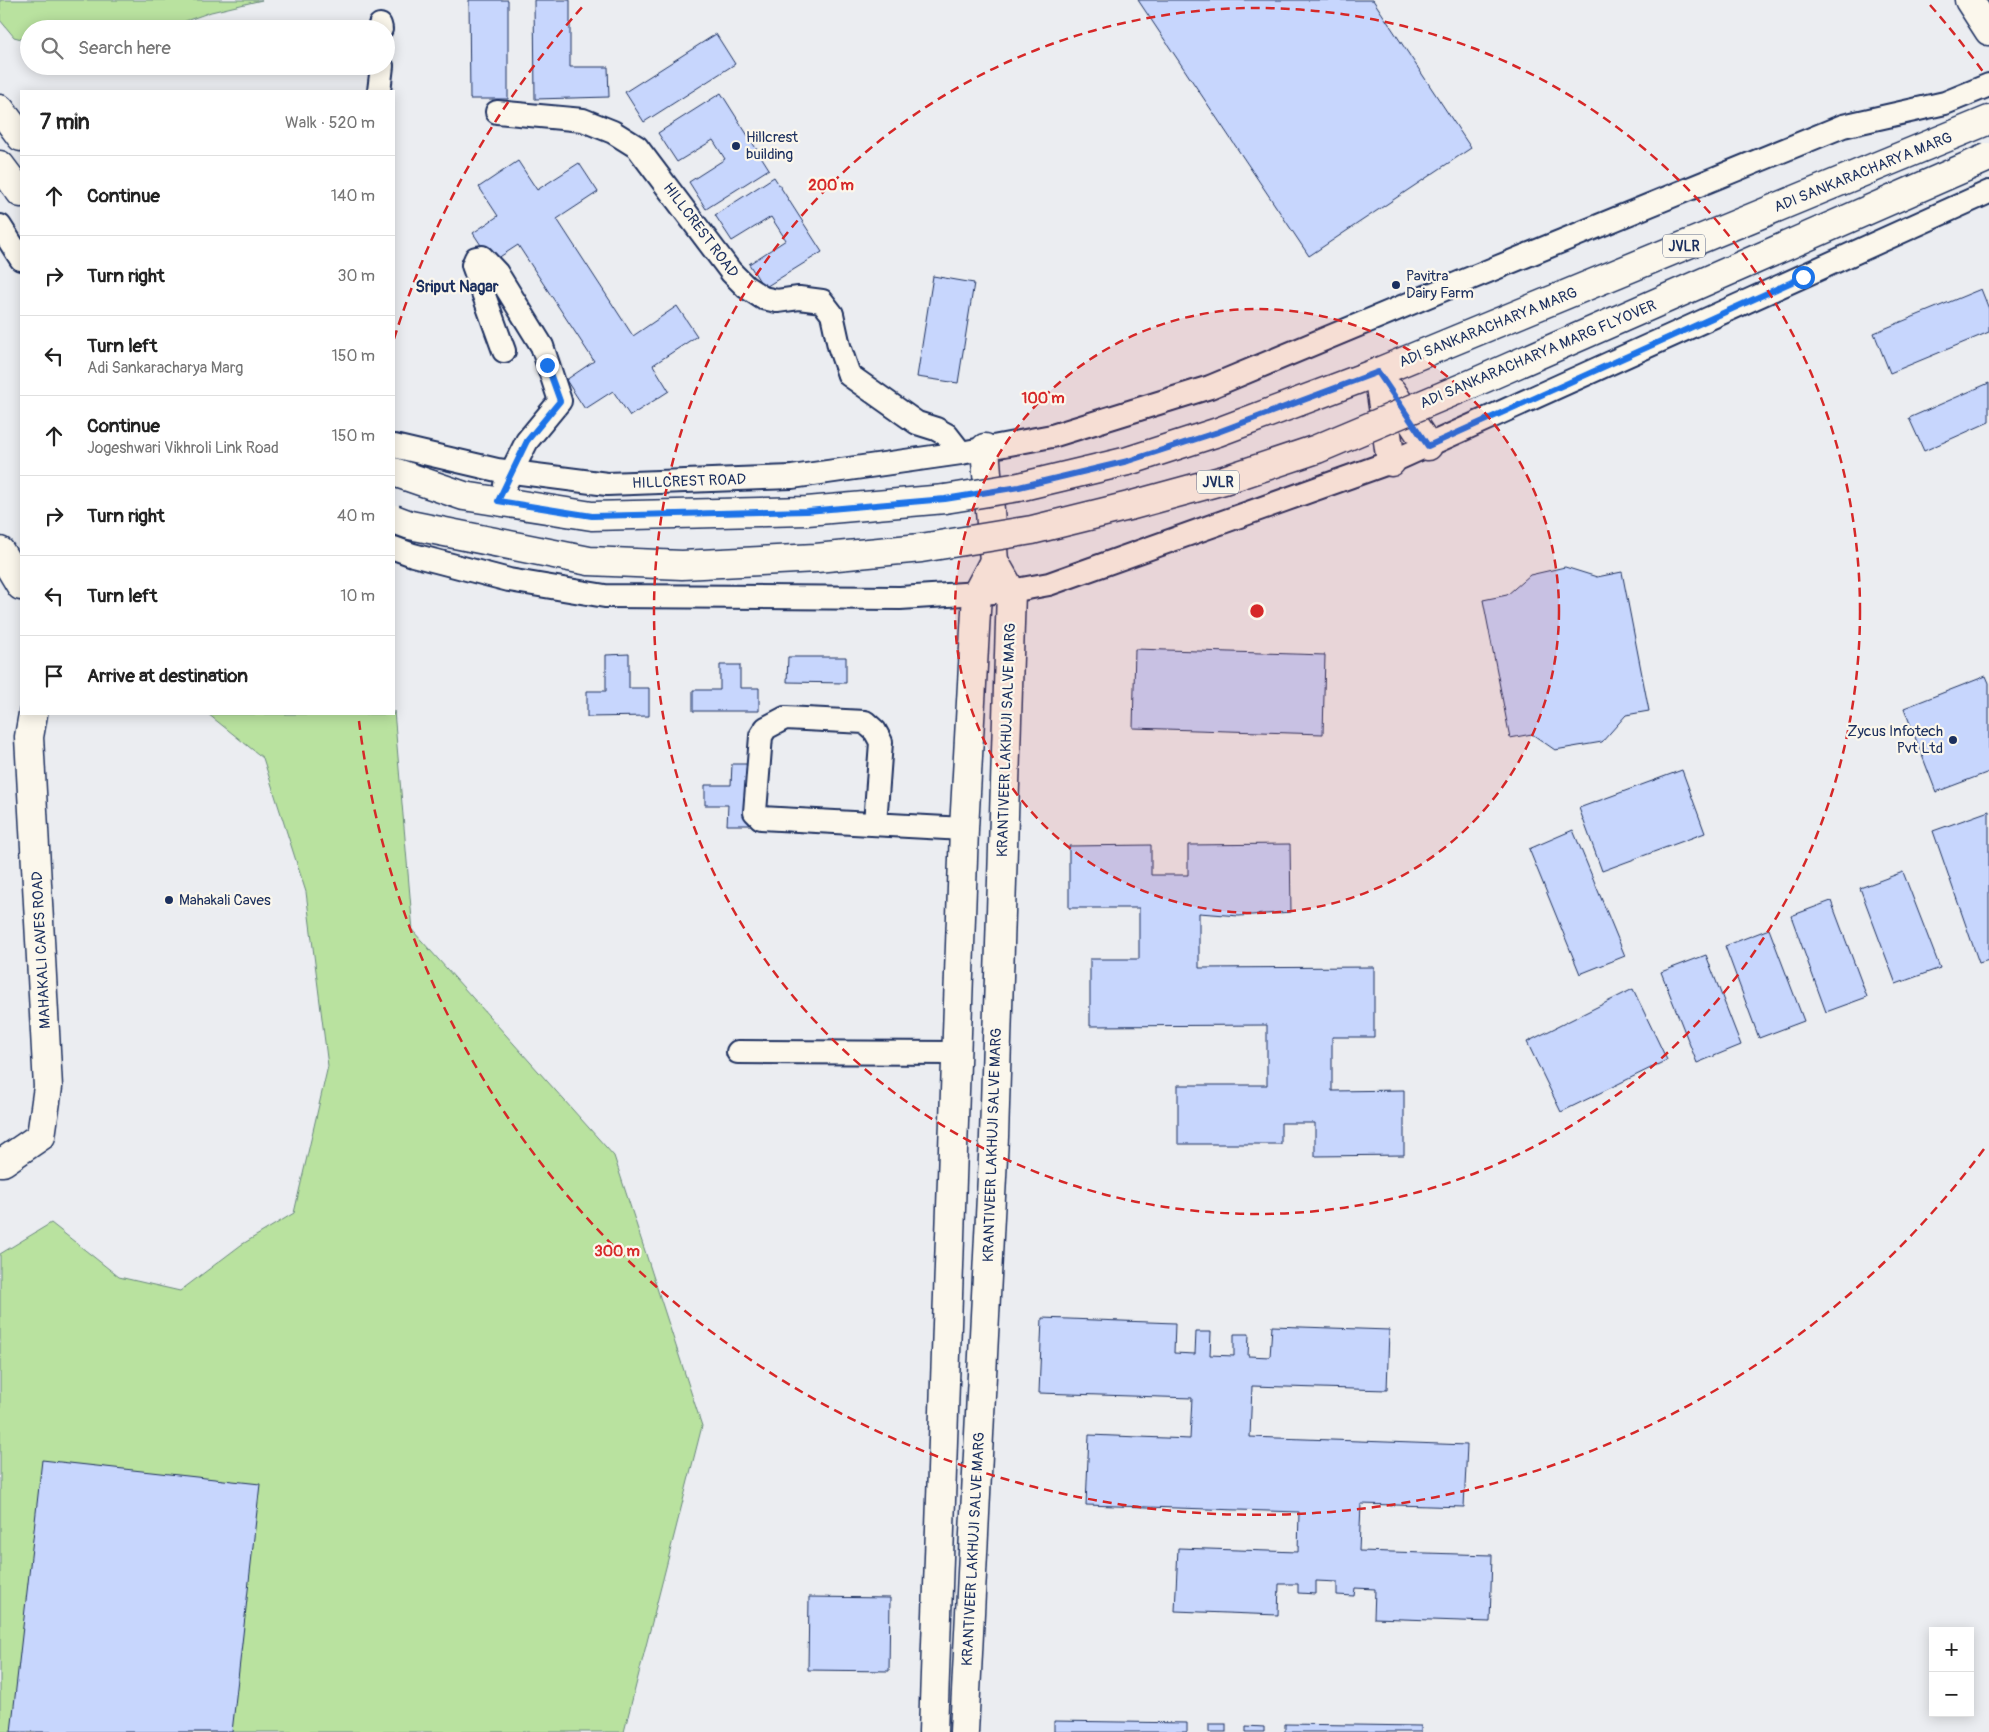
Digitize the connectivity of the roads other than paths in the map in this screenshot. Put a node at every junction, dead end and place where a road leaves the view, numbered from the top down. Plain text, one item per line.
1 (1968, 0) edge
2 (1989, 31) edge
3 (381, 75) edge
4 (1989, 85) edge
5 (379, 90) edge
6 (0, 109) edge
7 (497, 112) dead end
8 (1989, 120) edge
9 (20, 136) edge
10 (1989, 157) edge
11 (1989, 192) edge
12 (0, 226) edge
13 (20, 257) edge
14 (504, 351) dead end
15 (1378, 372) junction
16 (395, 446) edge
17 (1428, 446) junction
18 (973, 450) junction
19 (1391, 462) junction
20 (395, 472) edge
21 (512, 472) junction
22 (498, 501) junction
23 (395, 519) edge
24 (395, 548) edge
25 (0, 552) edge
26 (994, 562) junction
27 (20, 584) edge
28 (1011, 591) junction
29 (977, 593) junction
30 (33, 715) edge
31 (875, 824) junction
32 (964, 829) junction
33 (738, 1052) dead end
34 (956, 1053) junction
35 (0, 1162) edge
36 (933, 1732) edge
37 (964, 1732) edge

1 - 2 main road
3 - 5 street
4 - 18 street, HILLCREST ROAD
6 - 9 main road
7 - 18 street, HILLCREST ROAD
8 - 15 main road, ADI SANKARACHARYA MARG / JVLR
10 - 23 main road, ADI SANKARACHARYA MARG FLYOVER / JVLR, bridge
11 - 17 street
12 - 13 street
14 - 21 street
15 - 17 main road
15 - 19 main road
15 - 22 main road, ADI SANKARACHARYA MARG / JVLR, bridge
16 - 21 street, HILLCREST ROAD
17 - 19 street
18 - 21 street, HILLCREST ROAD
18 - 26 main road
19 - 28 street
20 - 22 main road, JVLR
21 - 22 street
24 - 29 street
25 - 27 main road
26 - 28 main road
26 - 29 main road
28 - 29 street
28 - 37 main road, KRANTIVEER LAKHUJI SALVE MARG
29 - 32 main road
30 - 35 main road, MAHAKALI CAVES ROAD
31 - 31 street
31 - 32 street
32 - 34 main road
33 - 34 street
34 - 36 main road

